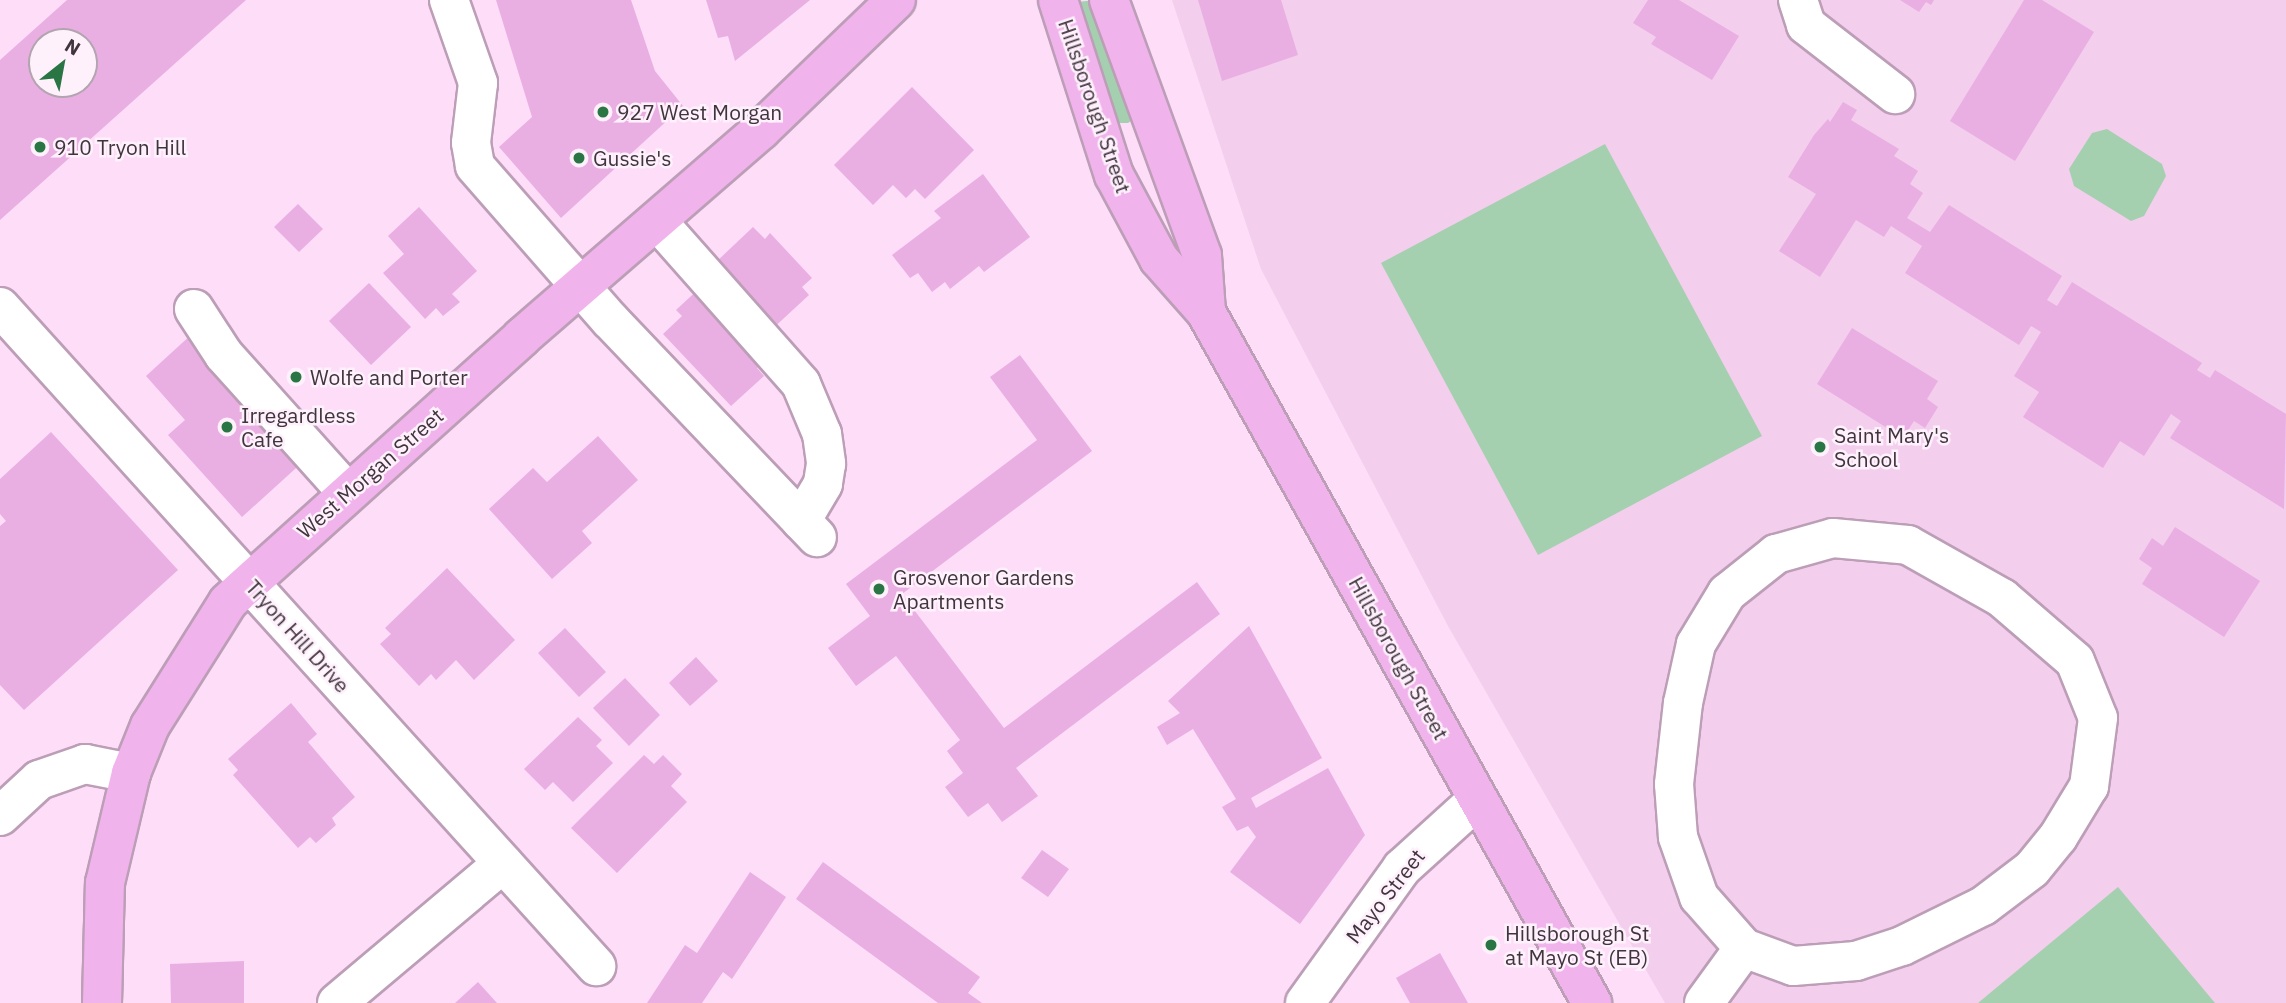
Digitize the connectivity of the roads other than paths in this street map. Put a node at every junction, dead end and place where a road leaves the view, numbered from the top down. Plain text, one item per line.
1 (449, 0) edge
2 (869, 0) edge
3 (896, 0) edge
4 (1058, 0) edge
5 (1109, 0) edge
6 (1798, 0) edge
7 (835, 60) junction
8 (1895, 94) dead end
9 (657, 220) junction
10 (580, 286) junction
11 (0, 307) edge
12 (194, 309) dead end
13 (1206, 312) junction
14 (347, 492) junction
15 (247, 580) junction
16 (131, 773) junction
17 (1477, 800) junction
18 (0, 816) edge
19 (503, 863) junction
20 (1744, 948) junction
21 (596, 966) dead end
22 (102, 1003) edge
23 (337, 1003) edge
24 (1305, 1003) edge
25 (1592, 1003) edge
26 (1704, 1003) edge

1 - 10 street
2 - 7 main road, West Morgan Street
3 - 7 main road, West Morgan Street
4 - 13 main road, Hillsborough Street
5 - 13 main road, Hillsborough Street
6 - 8 street
7 - 9 main road, West Morgan Street
9 - 10 main road, West Morgan Street
9 - 10 street
10 - 14 main road, West Morgan Street
11 - 15 street, Tryon Hill Drive
12 - 14 street
13 - 17 main road, Hillsborough Street
14 - 15 main road, West Morgan Street
15 - 16 main road, West Morgan Street
15 - 19 street, Tryon Hill Drive
16 - 18 street
16 - 22 main road, West Morgan Street
17 - 24 street, Mayo Street
17 - 25 main road, Hillsborough Street
19 - 21 street, Tryon Hill Drive
19 - 23 street
20 - 20 street
20 - 26 street

